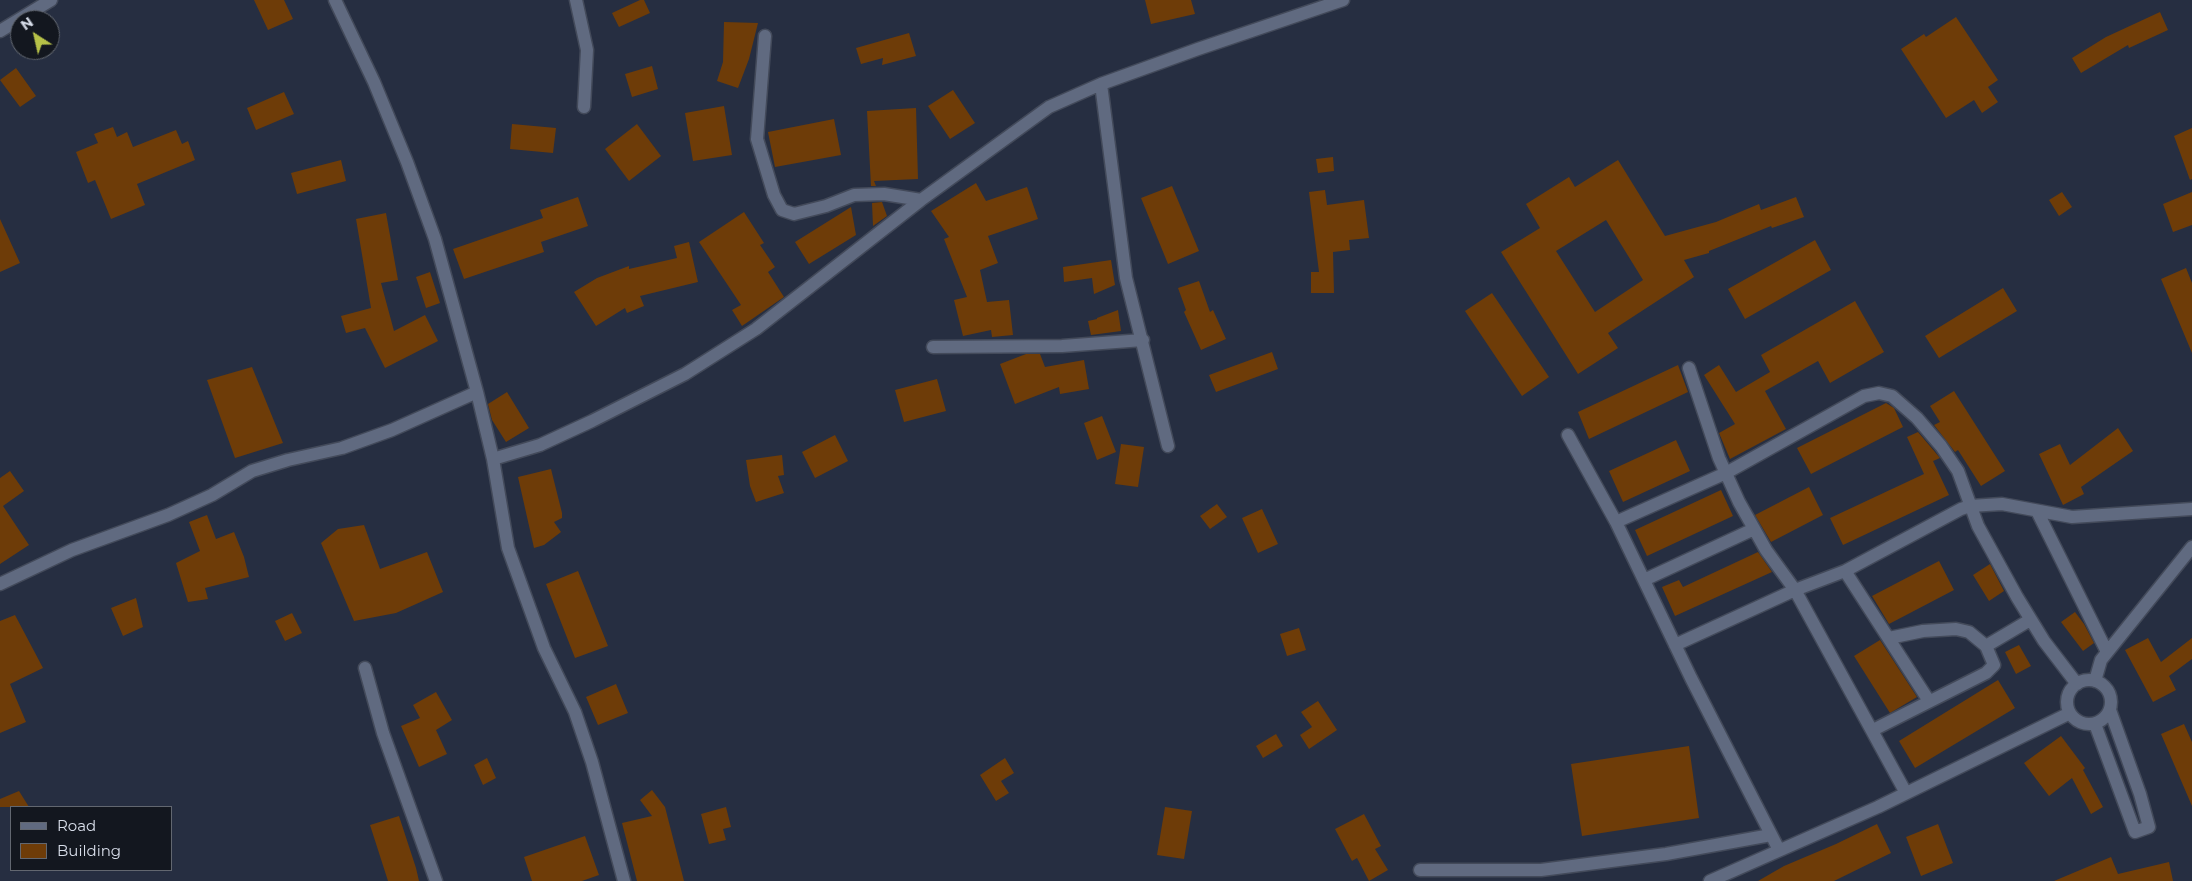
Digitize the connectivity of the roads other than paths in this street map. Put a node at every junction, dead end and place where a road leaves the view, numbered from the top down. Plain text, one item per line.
1 (51, 0) edge
2 (335, 0) edge
3 (576, 0) edge
4 (1343, 0) edge
5 (0, 31) edge
6 (765, 36) dead end
7 (1101, 84) junction
8 (584, 107) dead end
9 (921, 200) junction
10 (1143, 340) junction
11 (933, 347) dead end
12 (1688, 368) dead end
13 (477, 392) junction
14 (1568, 435) dead end
15 (1168, 446) dead end
16 (493, 459) junction
17 (1726, 473) junction
18 (1970, 506) junction
19 (2192, 509) edge
20 (2037, 511) junction
21 (1616, 522) junction
22 (1754, 529) junction
23 (2192, 547) edge
24 (1845, 570) junction
25 (1644, 580) junction
26 (0, 584) edge
27 (1796, 590) junction
28 (2030, 620) junction
29 (1889, 638) junction
30 (1675, 645) junction
31 (1986, 646) junction
32 (2107, 652) junction
33 (366, 668) dead end
34 (2095, 681) junction
35 (2077, 684) junction
36 (1929, 701) junction
37 (2110, 710) junction
38 (2070, 713) junction
39 (2095, 724) junction
40 (1873, 730) junction
41 (1906, 793) junction
42 (1771, 835) junction
43 (1779, 850) junction
44 (1420, 870) dead end
45 (436, 881) edge
46 (624, 881) edge
47 (1710, 881) edge

1 - 5 street
2 - 13 street
3 - 8 street
4 - 7 street
6 - 9 street
7 - 9 street
7 - 10 street
9 - 16 street
10 - 11 street
10 - 15 street
12 - 17 street
13 - 16 street
13 - 26 street
14 - 21 street
16 - 46 street
17 - 18 street
17 - 21 street
17 - 22 street
18 - 20 street
18 - 24 street
18 - 28 street
19 - 20 street
20 - 32 street
21 - 25 street
22 - 25 street
22 - 27 street
23 - 32 street
24 - 27 street
24 - 29 street
25 - 30 street
27 - 30 street
27 - 40 street
28 - 31 street
28 - 35 street
29 - 31 street
29 - 36 street
30 - 42 street
31 - 36 street
32 - 34 street
33 - 45 street
34 - 35 street
34 - 37 street
35 - 38 street
36 - 40 street
37 - 39 street
37 - 39 street
38 - 39 street
38 - 41 street
40 - 41 street
41 - 43 street
42 - 43 street
42 - 44 street
43 - 47 street

